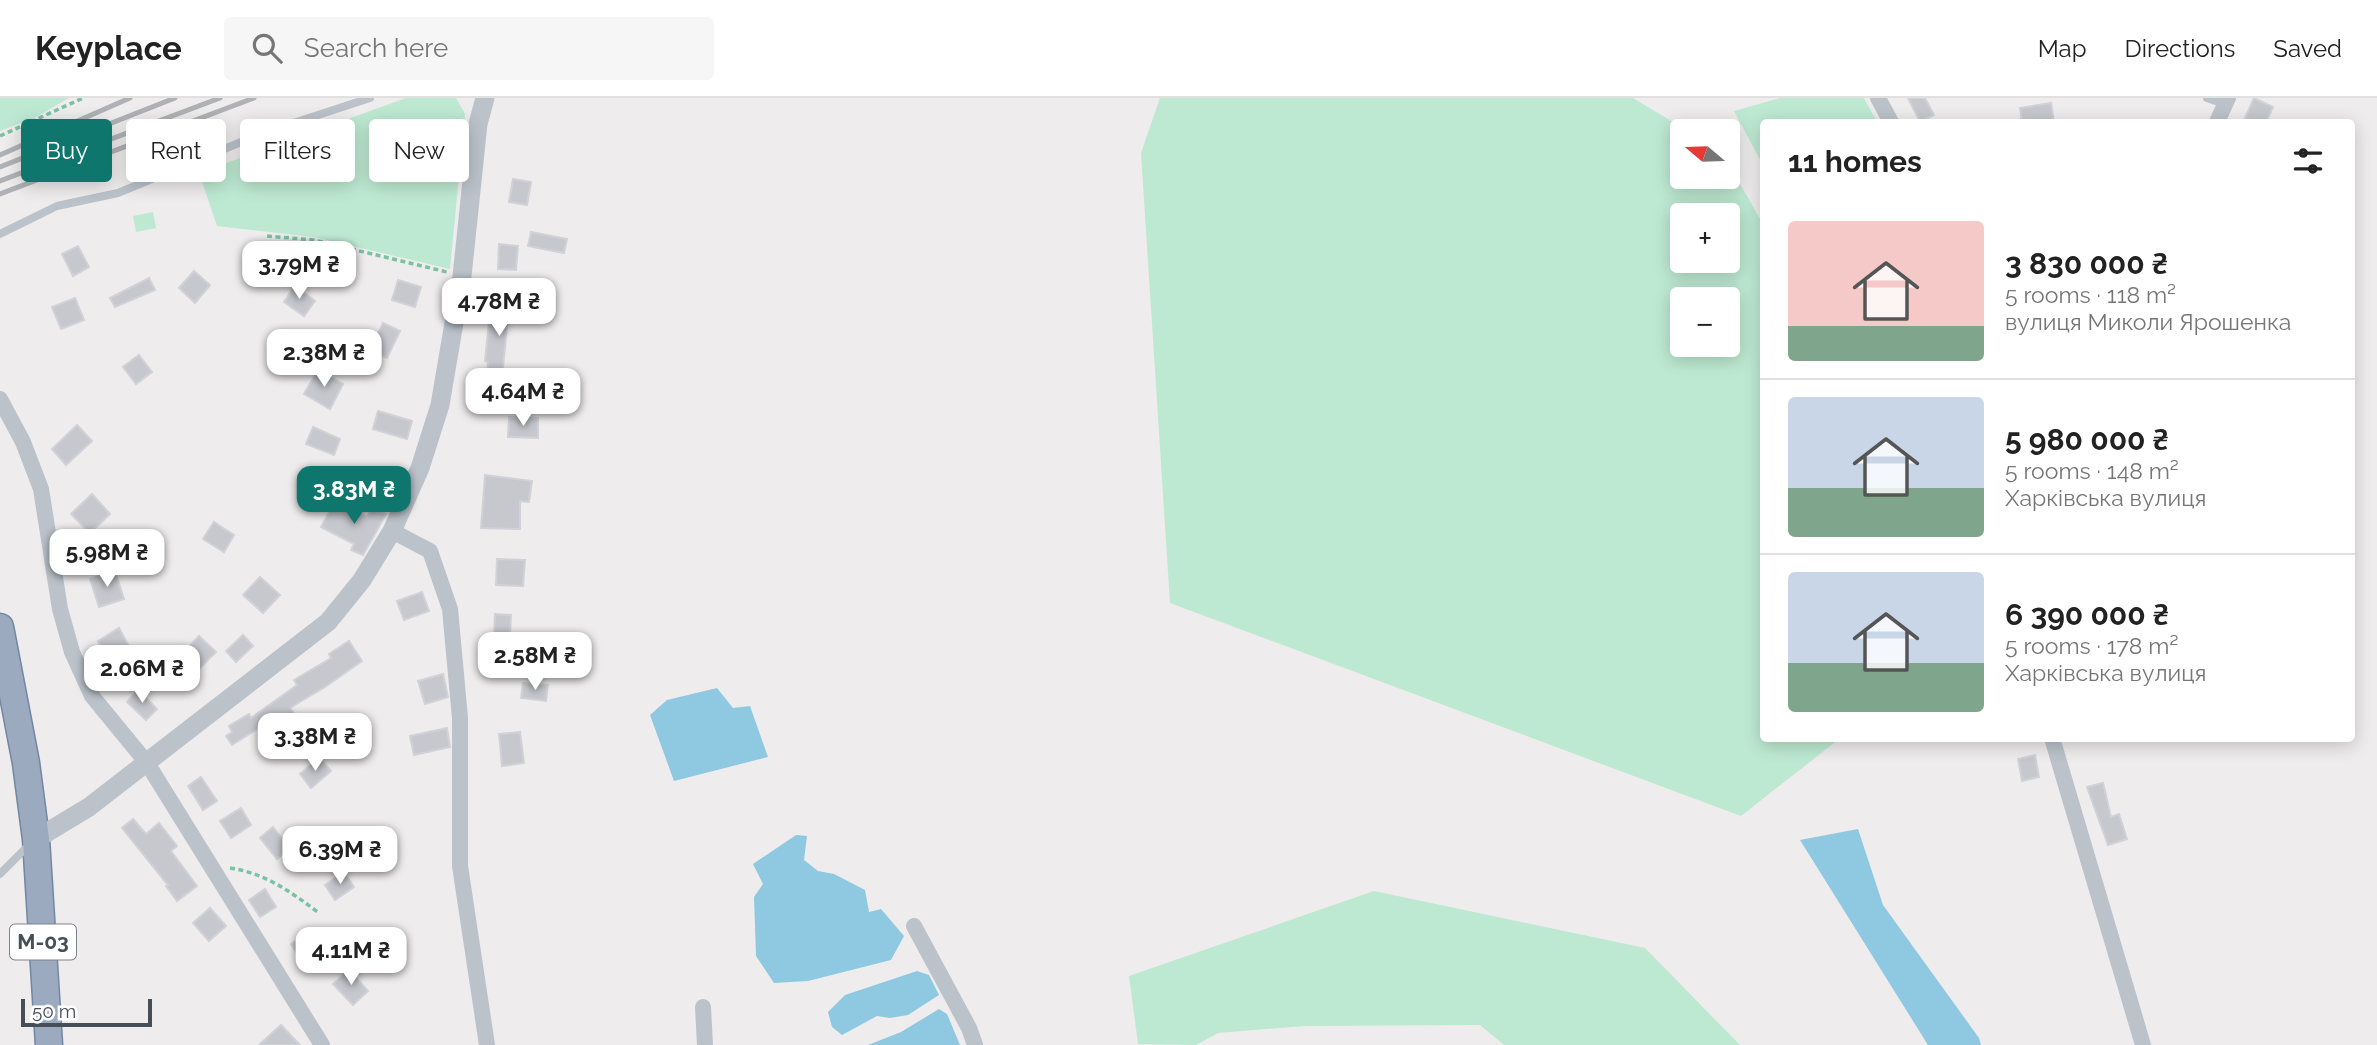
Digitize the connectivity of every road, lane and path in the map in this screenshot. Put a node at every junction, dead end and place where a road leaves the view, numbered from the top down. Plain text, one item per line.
1 (83, 98) edge
2 (370, 98) edge
3 (485, 98) edge
4 (1878, 98) edge
5 (2207, 98) edge
6 (2226, 101) edge
7 (1889, 119) edge
8 (2218, 119) edge
9 (0, 136) edge
10 (0, 234) edge
11 (267, 236) dead end
12 (462, 276) junction
13 (0, 399) edge
14 (392, 531) junction
15 (0, 626) edge
16 (2053, 742) edge
17 (147, 763) junction
18 (36, 839) junction
19 (211, 866) junction
20 (0, 874) edge
21 (319, 913) dead end
22 (914, 926) dead end
23 (703, 1007) dead end
24 (49, 1045) edge
25 (322, 1045) edge
26 (487, 1045) edge
27 (705, 1045) edge
28 (975, 1045) edge
29 (2143, 1045) edge

1 - 9 path
2 - 10 lane
3 - 12 street
4 - 7 street
5 - 6 lane
6 - 8 street
11 - 12 path
12 - 14 street
13 - 17 street
14 - 17 street
14 - 26 street
15 - 18 highway, М-03
16 - 29 street
17 - 18 street
17 - 19 street
18 - 20 lane
18 - 24 highway, М-03
19 - 21 path
19 - 25 street
22 - 28 street
23 - 27 street

